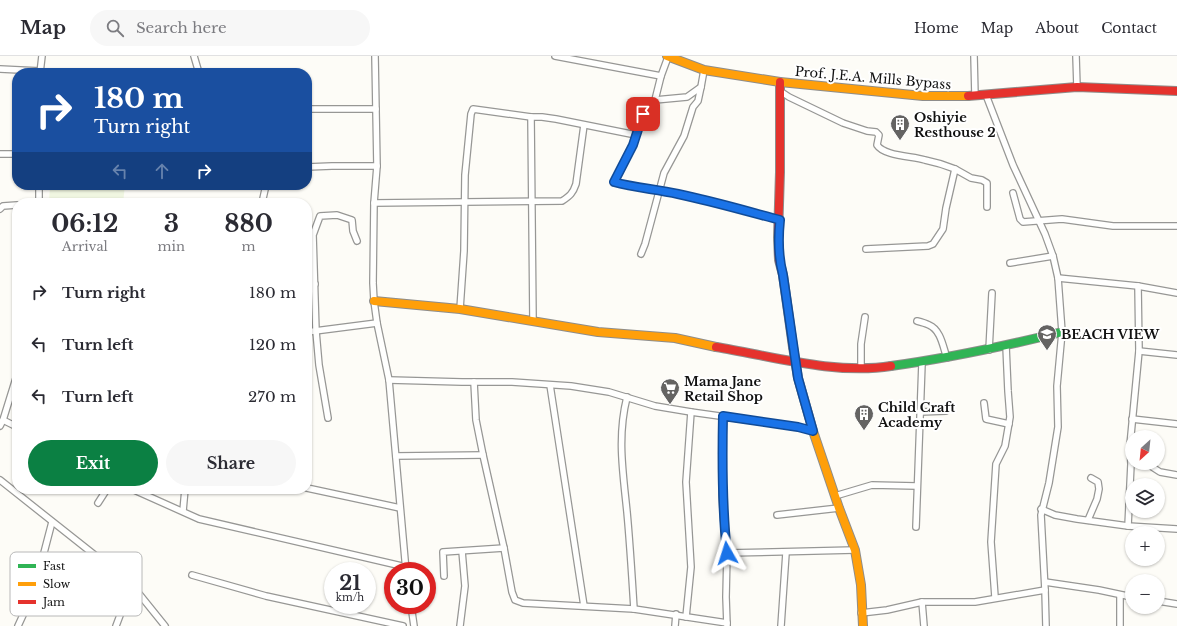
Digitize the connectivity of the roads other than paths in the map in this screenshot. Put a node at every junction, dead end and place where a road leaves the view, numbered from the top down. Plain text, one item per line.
1 (42, 56) edge
2 (194, 56) edge
3 (375, 56) edge
4 (555, 56) edge
5 (668, 56) edge
6 (974, 56) edge
7 (1076, 56) edge
8 (40, 68) edge
9 (198, 68) edge
10 (0, 69) edge
11 (12, 70) edge
12 (704, 70) junction
13 (661, 76) junction
14 (780, 82) junction
15 (701, 87) junction
16 (1077, 87) junction
17 (780, 91) junction
18 (1177, 91) edge
19 (975, 96) junction
20 (986, 96) junction
21 (655, 100) junction
22 (312, 109) edge
23 (376, 109) junction
24 (531, 117) junction
25 (584, 125) junction
26 (636, 136) junction
27 (0, 154) edge
28 (12, 154) edge
29 (377, 166) junction
30 (312, 167) edge
31 (955, 170) junction
32 (659, 190) junction
33 (1013, 193) dead end
34 (531, 201) junction
35 (465, 202) junction
36 (374, 203) junction
37 (12, 205) edge
38 (987, 206) dead end
39 (0, 209) edge
40 (780, 220) junction
41 (1039, 221) junction
42 (1177, 226) edge
43 (357, 242) dead end
44 (866, 249) dead end
45 (641, 254) dead end
46 (1053, 256) junction
47 (1010, 263) dead end
48 (1058, 278) junction
49 (315, 284) joint
50 (1138, 286) junction
51 (992, 293) dead end
52 (1177, 293) edge
53 (374, 301) junction
54 (460, 309) junction
55 (865, 318) dead end
56 (533, 320) junction
57 (917, 321) dead end
58 (377, 323) junction
59 (312, 332) edge
60 (316, 332) junction
61 (1062, 332) junction
62 (1006, 346) junction
63 (989, 350) junction
64 (1139, 351) junction
65 (1177, 355) edge
66 (947, 358) junction
67 (796, 362) junction
68 (922, 362) junction
69 (861, 368) junction
70 (389, 380) junction
71 (474, 382) junction
72 (550, 385) junction
73 (12, 395) edge
74 (627, 397) junction
75 (984, 403) dead end
76 (946, 411) dead end
77 (691, 412) junction
78 (920, 412) junction
79 (723, 416) junction
80 (328, 418) dead end
81 (1132, 419) junction
82 (3, 420) junction
83 (1009, 424) junction
84 (1177, 424) edge
85 (12, 425) edge
86 (0, 426) edge
87 (1132, 430) edge
88 (813, 431) junction
89 (483, 455) junction
90 (396, 456) junction
91 (1131, 470) edge
92 (1157, 470) edge
93 (1177, 475) edge
94 (1091, 478) dead end
95 (0, 480) edge
96 (916, 486) junction
97 (312, 489) edge
98 (12, 490) edge
99 (17, 494) edge
100 (104, 494) edge
101 (144, 494) edge
102 (185, 494) edge
103 (835, 496) junction
104 (98, 503) dead end
105 (400, 508) junction
106 (839, 508) junction
107 (1042, 509) junction
108 (183, 511) junction
109 (777, 515) dead end
110 (1088, 520) junction
111 (52, 522) junction
112 (1128, 526) joint
113 (916, 528) dead end
114 (1165, 529) edge
115 (1177, 530) edge
116 (504, 548) junction
117 (855, 550) junction
118 (462, 551) junction
119 (44, 552) edge
120 (90, 552) edge
121 (727, 553) junction
122 (786, 553) junction
123 (405, 562) edge
124 (384, 564) edge
125 (192, 575) dead end
126 (444, 576) dead end
127 (1045, 582) junction
128 (1046, 590) junction
129 (1120, 595) junction
130 (1125, 595) edge
131 (995, 597) junction
132 (142, 598) edge
133 (922, 602) junction
134 (1165, 602) edge
135 (1177, 604) edge
136 (584, 606) junction
137 (634, 609) junction
138 (861, 613) junction
139 (412, 614) edge
140 (676, 614) junction
141 (23, 616) edge
142 (120, 616) edge
143 (686, 617) junction
144 (727, 624) edge
145 (18, 626) edge
146 (116, 626) edge
147 (164, 626) edge
148 (403, 626) edge
149 (414, 626) edge
150 (460, 626) edge
151 (675, 626) edge
152 (781, 626) edge
153 (862, 626) edge
154 (924, 626) edge
155 (1046, 626) edge
156 (1120, 626) edge

1 - 8 street
2 - 9 street
3 - 23 street
4 - 13 street
5 - 12 street, Prof. J.E.A. Mills Bypass
5 - 13 street
6 - 19 street
7 - 16 street
10 - 11 street
12 - 14 street, Prof. J.E.A. Mills Bypass
12 - 15 street
13 - 21 street
14 - 17 street
14 - 19 street, Prof. J.E.A. Mills Bypass
15 - 21 street
15 - 32 street
16 - 18 street, Prof. J.E.A. Mills Bypass
16 - 20 street, Prof. J.E.A. Mills Bypass
17 - 31 street
17 - 40 street
19 - 20 street, Prof. J.E.A. Mills Bypass
20 - 41 street
21 - 26 street
22 - 23 street
23 - 29 street
24 - 25 street
24 - 34 street
24 - 35 street
25 - 26 street
25 - 34 street
26 - 32 street
27 - 28 street
29 - 30 street
29 - 36 street
31 - 38 street
31 - 44 street
32 - 40 street
32 - 45 street
33 - 41 street
34 - 35 street
34 - 56 street
35 - 36 street
35 - 54 street
36 - 53 street
37 - 39 street
40 - 67 street
41 - 42 street
41 - 46 street
43 - 49 street
46 - 47 street
46 - 48 street
48 - 50 street
48 - 61 street
49 - 60 street
50 - 52 street
50 - 64 street
51 - 63 street
53 - 54 street
53 - 58 street
54 - 56 street
55 - 69 street
56 - 67 street
57 - 66 street
58 - 60 street
58 - 70 street
59 - 60 street
60 - 80 street
61 - 62 street
61 - 107 street
62 - 63 street
62 - 83 street
63 - 66 street
64 - 65 street
64 - 81 street
66 - 68 street
67 - 69 street
67 - 88 street
68 - 69 street
68 - 78 street
70 - 71 street
70 - 90 street
71 - 72 street
71 - 89 street
72 - 74 street
72 - 136 street
73 - 82 street
74 - 77 street
74 - 137 street
75 - 83 street
76 - 78 street
77 - 79 street
77 - 143 street
78 - 96 street
79 - 88 street
79 - 121 street
81 - 84 street
81 - 87 street
82 - 85 street
82 - 86 street
83 - 131 street
88 - 103 street
89 - 90 street
89 - 116 street
90 - 105 street
91 - 112 street
92 - 93 street
94 - 110 street
95 - 98 street
96 - 103 street
96 - 113 street
97 - 105 street
99 - 111 street
100 - 104 street
101 - 108 street
102 - 108 street
103 - 106 street
105 - 123 street
106 - 109 street
106 - 117 street
107 - 110 street
107 - 127 street
108 - 124 street
110 - 112 street
111 - 119 street
111 - 120 street
114 - 115 street
116 - 118 street
116 - 136 street
117 - 122 street
117 - 138 street
118 - 126 street
118 - 150 street
121 - 122 street
121 - 144 street
122 - 152 street
125 - 148 street
127 - 128 street
127 - 129 street
128 - 131 street
128 - 155 street
129 - 130 street
129 - 156 street
131 - 133 street
132 - 147 street
133 - 138 street
133 - 154 street
134 - 135 street
136 - 137 street
137 - 140 street
138 - 153 street
139 - 149 street
140 - 143 street
140 - 151 street
141 - 145 street
142 - 146 street
143 - 144 street

